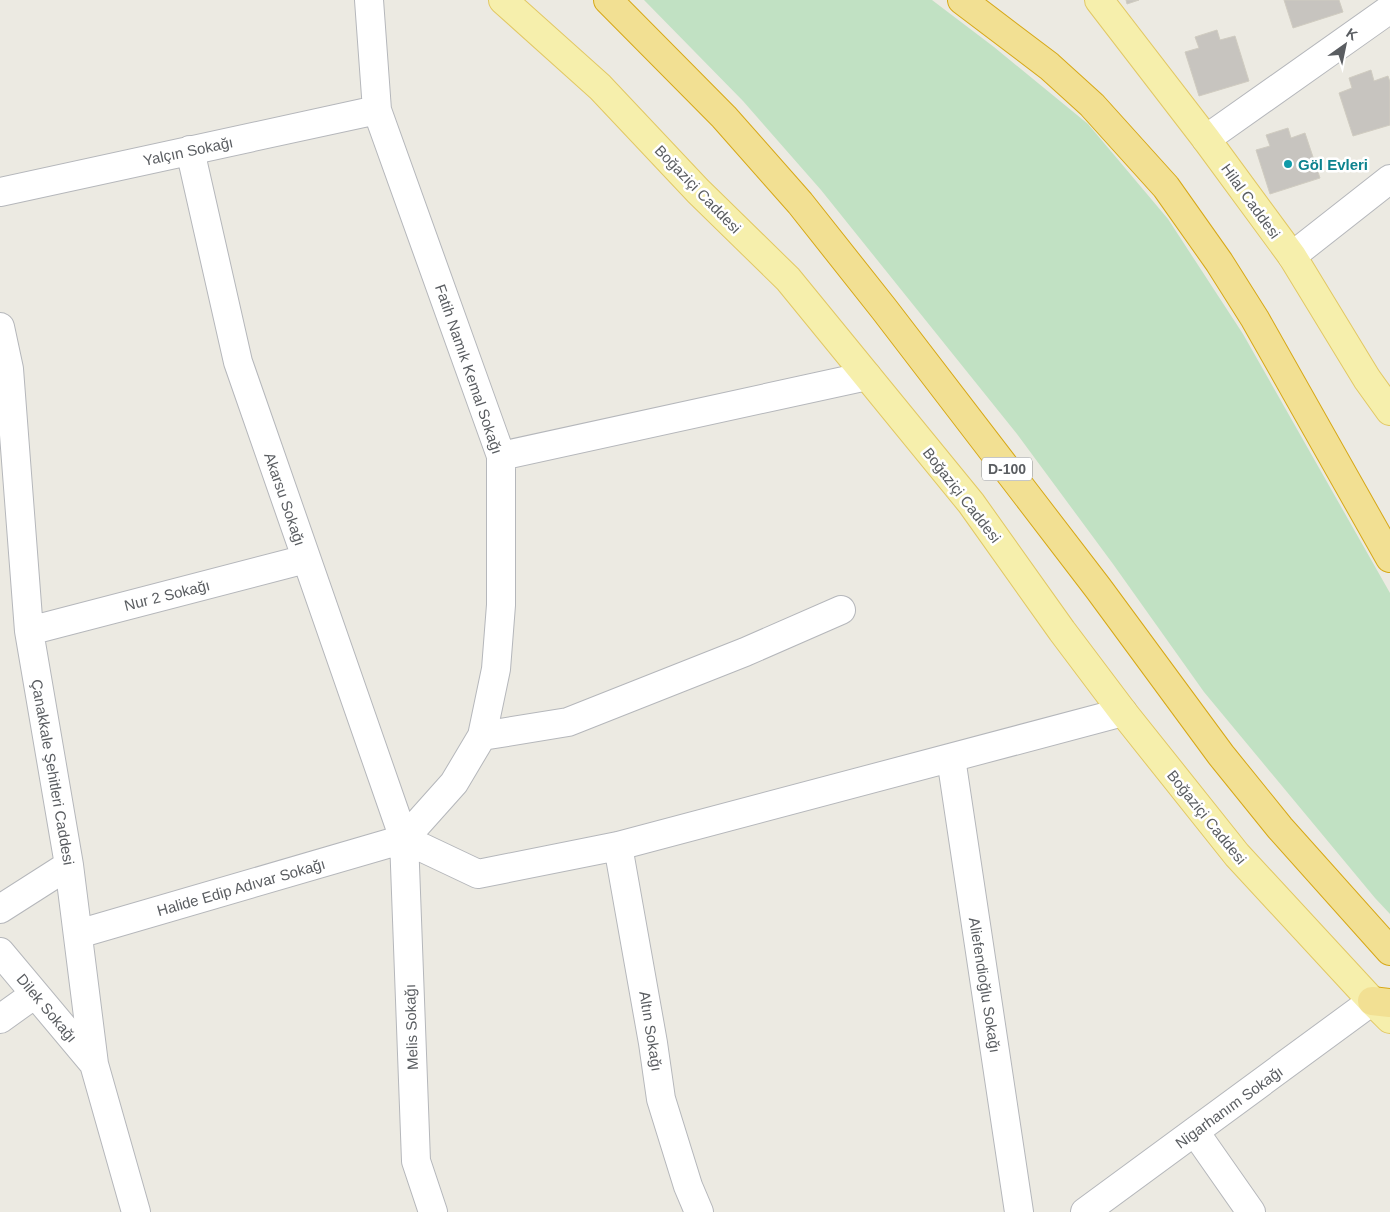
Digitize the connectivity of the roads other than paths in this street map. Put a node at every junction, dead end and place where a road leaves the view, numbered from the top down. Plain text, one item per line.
1 (369, 0) edge
2 (503, 0) edge
3 (608, 0) edge
4 (962, 0) edge
5 (1099, 0) edge
6 (1390, 9) edge
7 (377, 110) junction
8 (1206, 139) junction
9 (190, 150) junction
10 (1390, 179) edge
11 (0, 192) edge
12 (1292, 256) junction
13 (0, 327) edge
14 (4, 371) edge
15 (867, 376) junction
16 (1390, 411) edge
17 (500, 456) junction
18 (1390, 558) edge
19 (306, 559) junction
20 (841, 610) dead end
21 (29, 631) junction
22 (1123, 712) junction
23 (482, 736) junction
24 (951, 758) junction
25 (404, 840) junction
26 (618, 846) junction
27 (69, 865) junction
28 (0, 909) edge
29 (78, 934) junction
30 (1390, 951) edge
31 (0, 952) edge
32 (36, 994) junction
33 (1384, 1008) edge
34 (0, 1019) edge
35 (94, 1064) junction
36 (1195, 1132) junction
37 (136, 1212) edge
38 (432, 1212) edge
39 (699, 1212) edge
40 (1019, 1212) edge
41 (1085, 1212) edge
42 (1251, 1212) edge

1 - 7 street, Fatih Namık Kemal Sokağı
2 - 15 main road, Boğaziçi Caddesi
3 - 30 highway, D-100
4 - 18 highway
5 - 8 main road, Hilal Caddesi
6 - 8 street
7 - 9 street, Yalçın Sokağı
7 - 17 street, Fatih Namık Kemal Sokağı
8 - 12 main road, Hilal Caddesi
9 - 11 street, Yalçın Sokağı
9 - 19 street, Akarsu Sokağı
10 - 12 street
12 - 16 main road, Hilal Caddesi
13 - 14 street, Çanakkale Şehitleri Caddesi
14 - 21 street, Çanakkale Şehitleri Caddesi
15 - 17 street
15 - 22 main road, Boğaziçi Caddesi
17 - 23 street, Fatih Namık Kemal Sokağı
19 - 21 street, Nur 2 Sokağı
19 - 25 street, Akarsu Sokağı
20 - 23 street
21 - 27 street, Çanakkale Şehitleri Caddesi
22 - 24 street
22 - 33 main road, Boğaziçi Caddesi
23 - 25 street, Fatih Namık Kemal Sokağı
24 - 26 street
24 - 40 street, Aliefendioğlu Sokağı
25 - 26 street
25 - 29 street, Halide Edip Adıvar Sokağı
25 - 38 street, Melis Sokağı
26 - 39 street, Altın Sokağı
27 - 28 street
27 - 29 street, Çanakkale Şehitleri Caddesi
29 - 35 street, Çanakkale Şehitleri Caddesi
31 - 32 street, Dilek Sokağı
32 - 34 street
32 - 35 street, Dilek Sokağı
33 - 36 street, Nigarhanım Sokağı
35 - 37 street, Çanakkale Şehitleri Caddesi
36 - 41 street, Nigarhanım Sokağı
36 - 42 street

